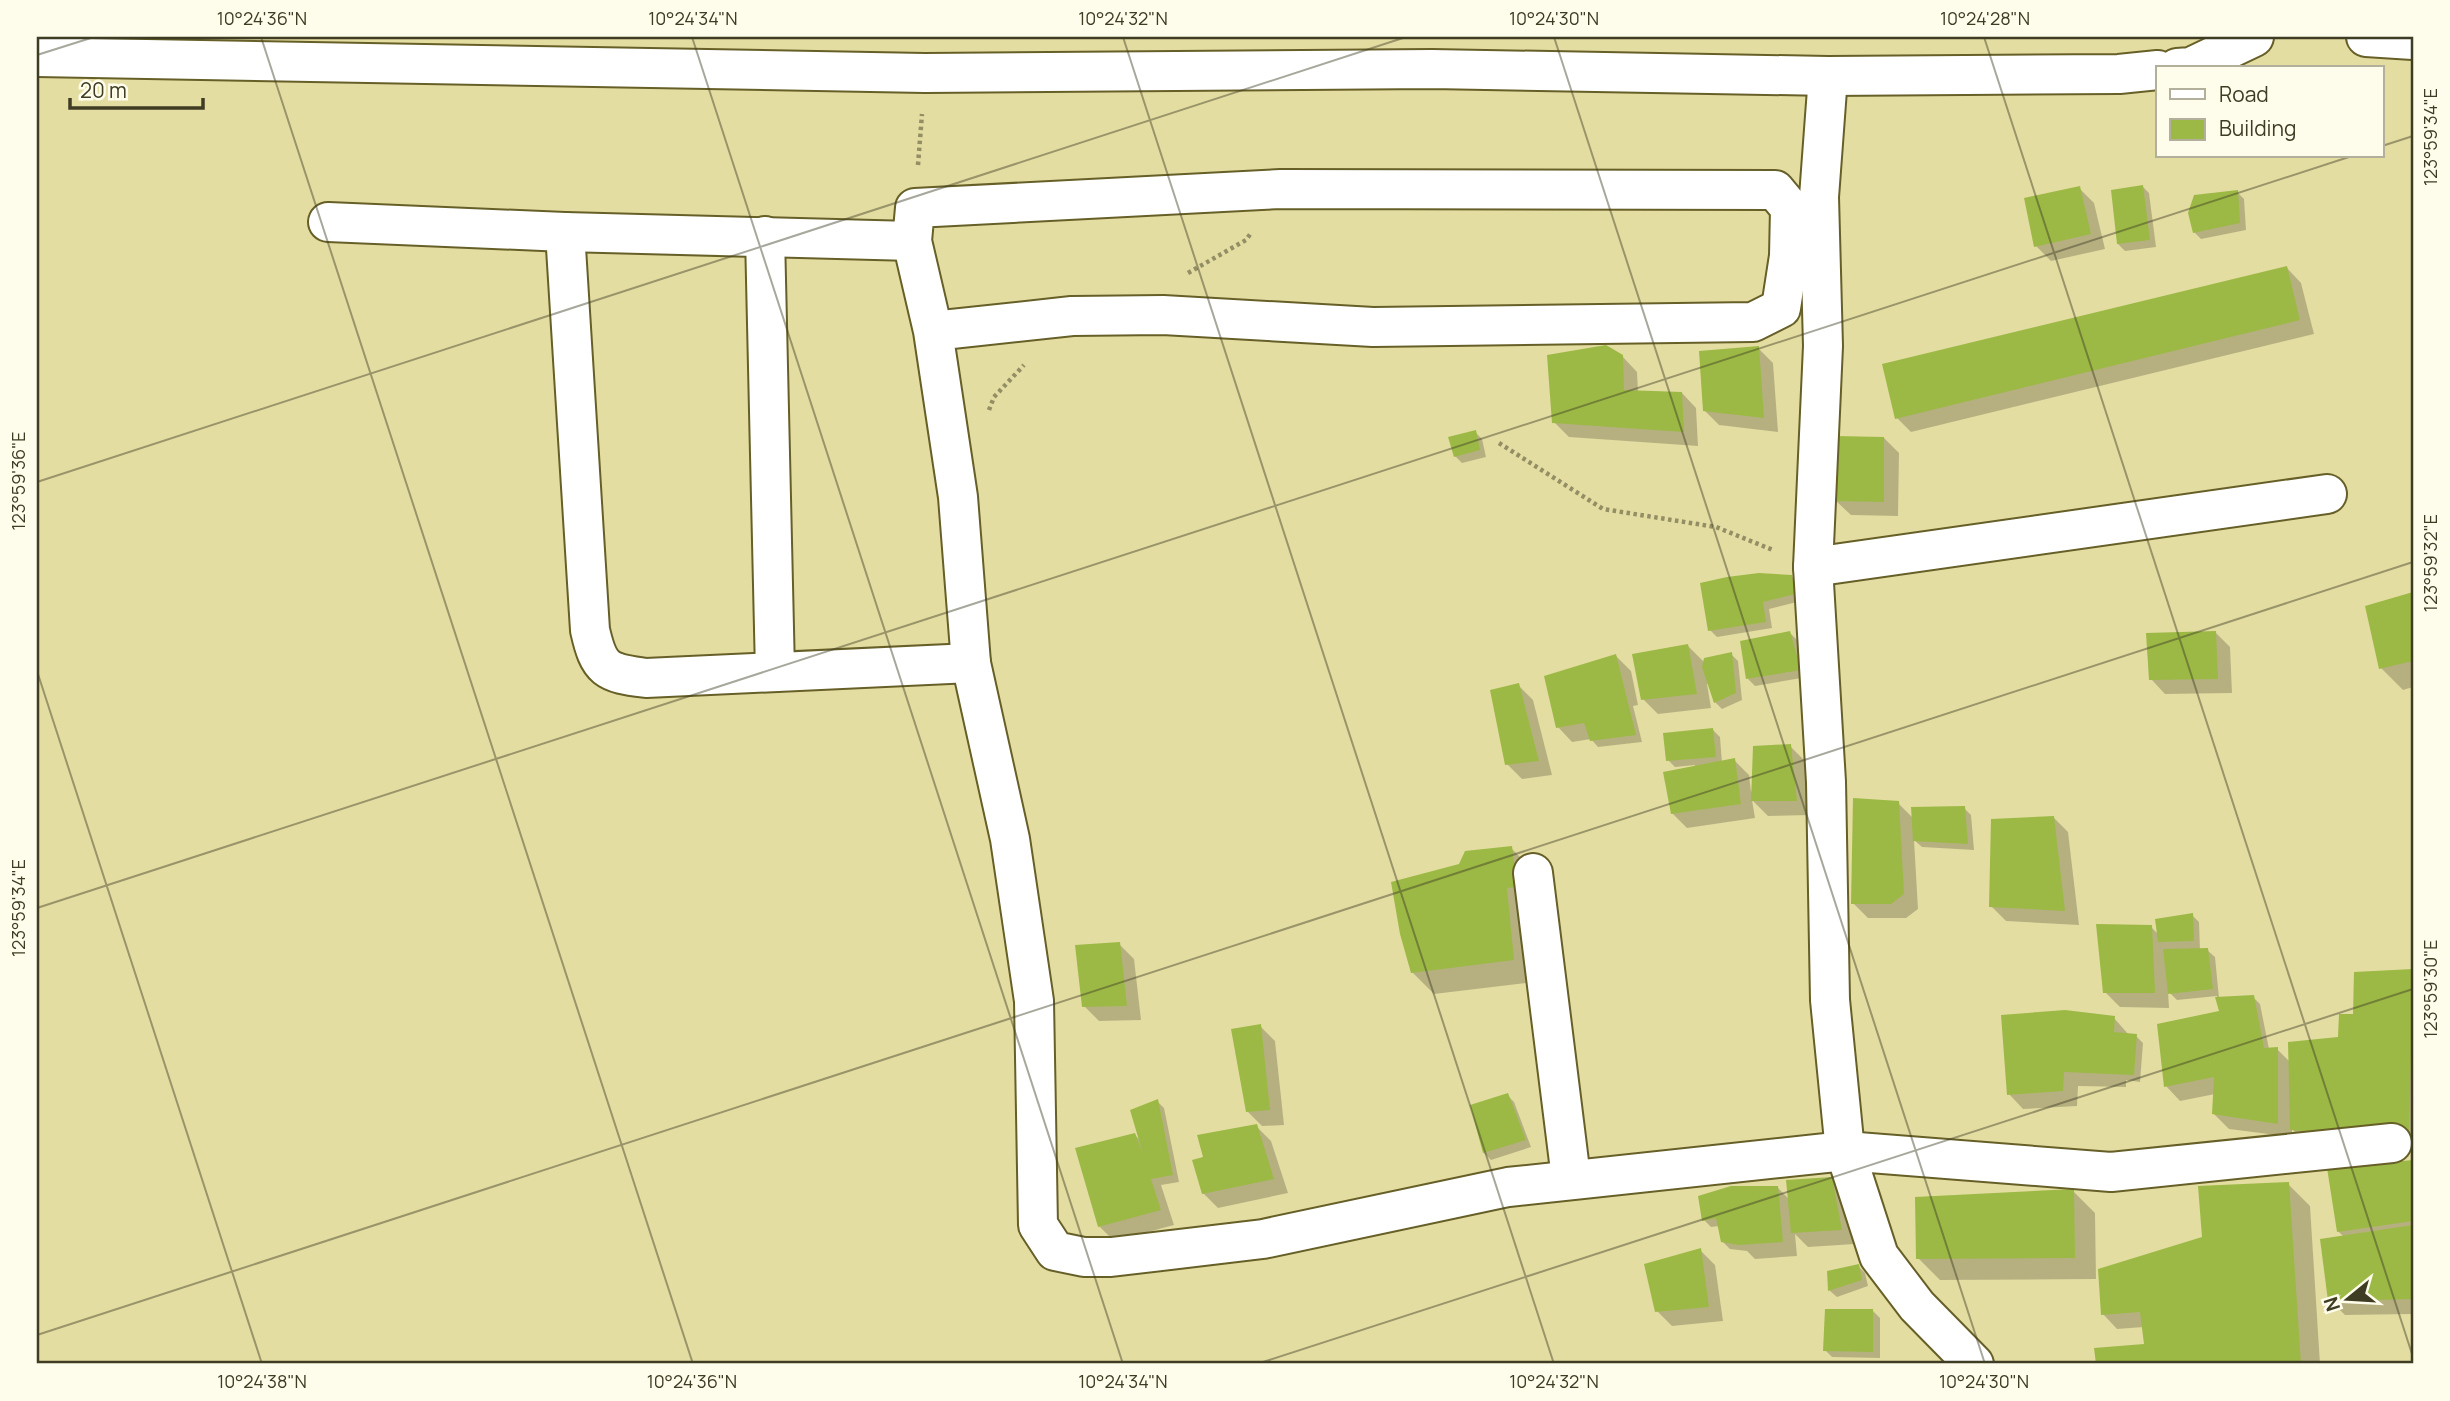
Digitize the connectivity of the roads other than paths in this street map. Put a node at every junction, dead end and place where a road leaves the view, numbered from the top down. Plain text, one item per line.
1 (2254, 37) edge
2 (2366, 37) edge
3 (2413, 40) edge
4 (37, 57) edge
5 (2193, 66) edge
6 (2156, 70) edge
7 (1828, 76) junction
8 (328, 222) dead end
9 (913, 224) junction
10 (565, 232) junction
11 (765, 236) junction
12 (933, 331) junction
13 (2327, 494) dead end
14 (1813, 566) junction
15 (971, 663) junction
16 (775, 672) junction
17 (1532, 873) dead end
18 (2392, 1143) dead end
19 (1845, 1152) junction
20 (1571, 1178) junction
21 (1974, 1364) edge

1 - 5 street
2 - 3 street
4 - 7 street
6 - 7 street
7 - 14 street
8 - 10 street
9 - 11 street
9 - 12 street
9 - 12 street
10 - 11 street
10 - 16 street
11 - 16 street
12 - 15 street
13 - 14 street
14 - 19 street
15 - 16 street
15 - 20 street
17 - 20 street
18 - 19 street
19 - 20 street
19 - 21 street

